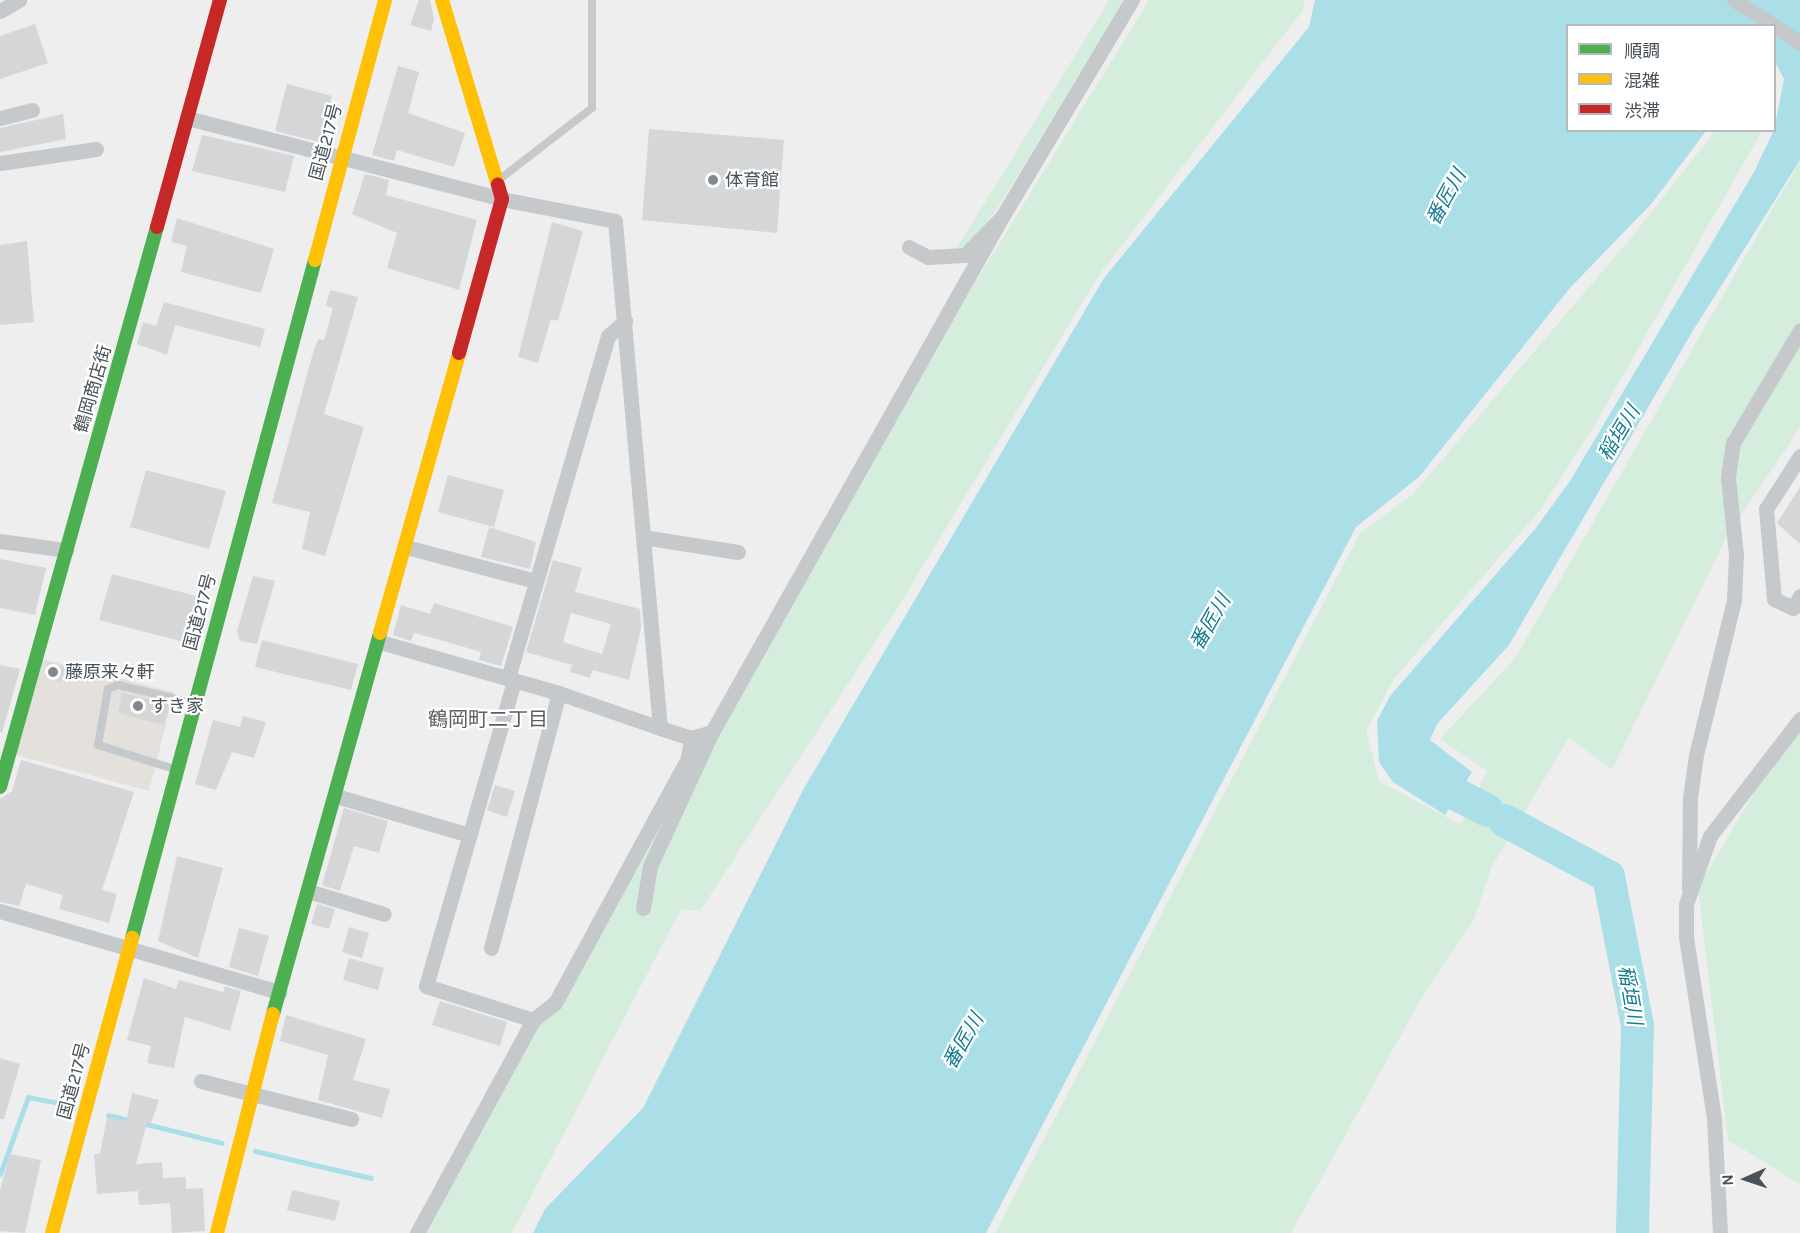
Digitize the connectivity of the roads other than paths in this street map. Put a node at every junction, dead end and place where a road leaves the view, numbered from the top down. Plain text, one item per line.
1 (19, 0) edge
2 (219, 0) edge
3 (385, 0) edge
4 (442, 0) edge
5 (592, 0) edge
6 (1132, 0) edge
7 (1734, 0) edge
8 (0, 11) edge
9 (1771, 24) edge
10 (1776, 27) edge
11 (1800, 43) edge
12 (32, 110) dead end
13 (0, 118) edge
14 (187, 118) junction
15 (96, 149) dead end
16 (340, 158) junction
17 (0, 163) edge
18 (500, 179) junction
19 (502, 199) junction
20 (1002, 217) junction
21 (909, 247) dead end
22 (625, 321) junction
23 (1800, 330) edge
24 (1800, 456) edge
25 (643, 537) junction
26 (0, 541) edge
27 (406, 547) junction
28 (66, 550) junction
29 (738, 552) dead end
30 (536, 581) junction
31 (1800, 596) edge
32 (380, 642) junction
33 (511, 679) junction
34 (559, 693) junction
35 (195, 703) junction
36 (1800, 719) edge
37 (660, 728) junction
38 (712, 732) junction
39 (691, 738) junction
40 (177, 770) junction
41 (0, 786) edge
42 (336, 796) junction
43 (469, 834) junction
44 (1689, 889) junction
45 (308, 891) junction
46 (643, 908) dead end
47 (0, 911) edge
48 (384, 914) dead end
49 (129, 948) junction
50 (491, 948) dead end
51 (279, 992) junction
52 (533, 1020) junction
53 (201, 1081) dead end
54 (252, 1095) junction
55 (351, 1119) dead end
56 (52, 1233) edge
57 (217, 1233) edge
58 (417, 1233) edge
59 (1720, 1233) edge

1 - 8 street
2 - 14 main road, 鶴岡商店街
3 - 16 main road, 国道217号
4 - 18 main road
5 - 18 lane
6 - 20 street
7 - 9 street
10 - 11 street
12 - 13 street
14 - 16 street
14 - 28 main road, 鶴岡商店街
15 - 17 street
16 - 19 street
16 - 35 main road, 国道217号
18 - 19 main road
19 - 22 street
19 - 27 main road
20 - 21 street
20 - 38 street
22 - 25 street
22 - 30 street
23 - 44 street
24 - 31 street
25 - 29 street
25 - 37 street
26 - 28 street
27 - 30 street
27 - 32 main road
28 - 41 main road, 鶴岡商店街
30 - 33 street
32 - 33 street
32 - 42 main road
33 - 34 street
33 - 43 street
34 - 37 street
34 - 50 street
35 - 40 main road, 国道217号
35 - 40 lane
36 - 44 street
37 - 39 street
38 - 39 street
38 - 46 street
39 - 52 street
40 - 49 main road, 国道217号
42 - 43 street
42 - 45 main road
43 - 52 street
44 - 59 street
45 - 48 street
45 - 51 main road
47 - 49 street
49 - 51 street
49 - 56 main road, 国道217号
51 - 54 main road
52 - 58 street
53 - 54 street
54 - 55 street
54 - 57 main road

